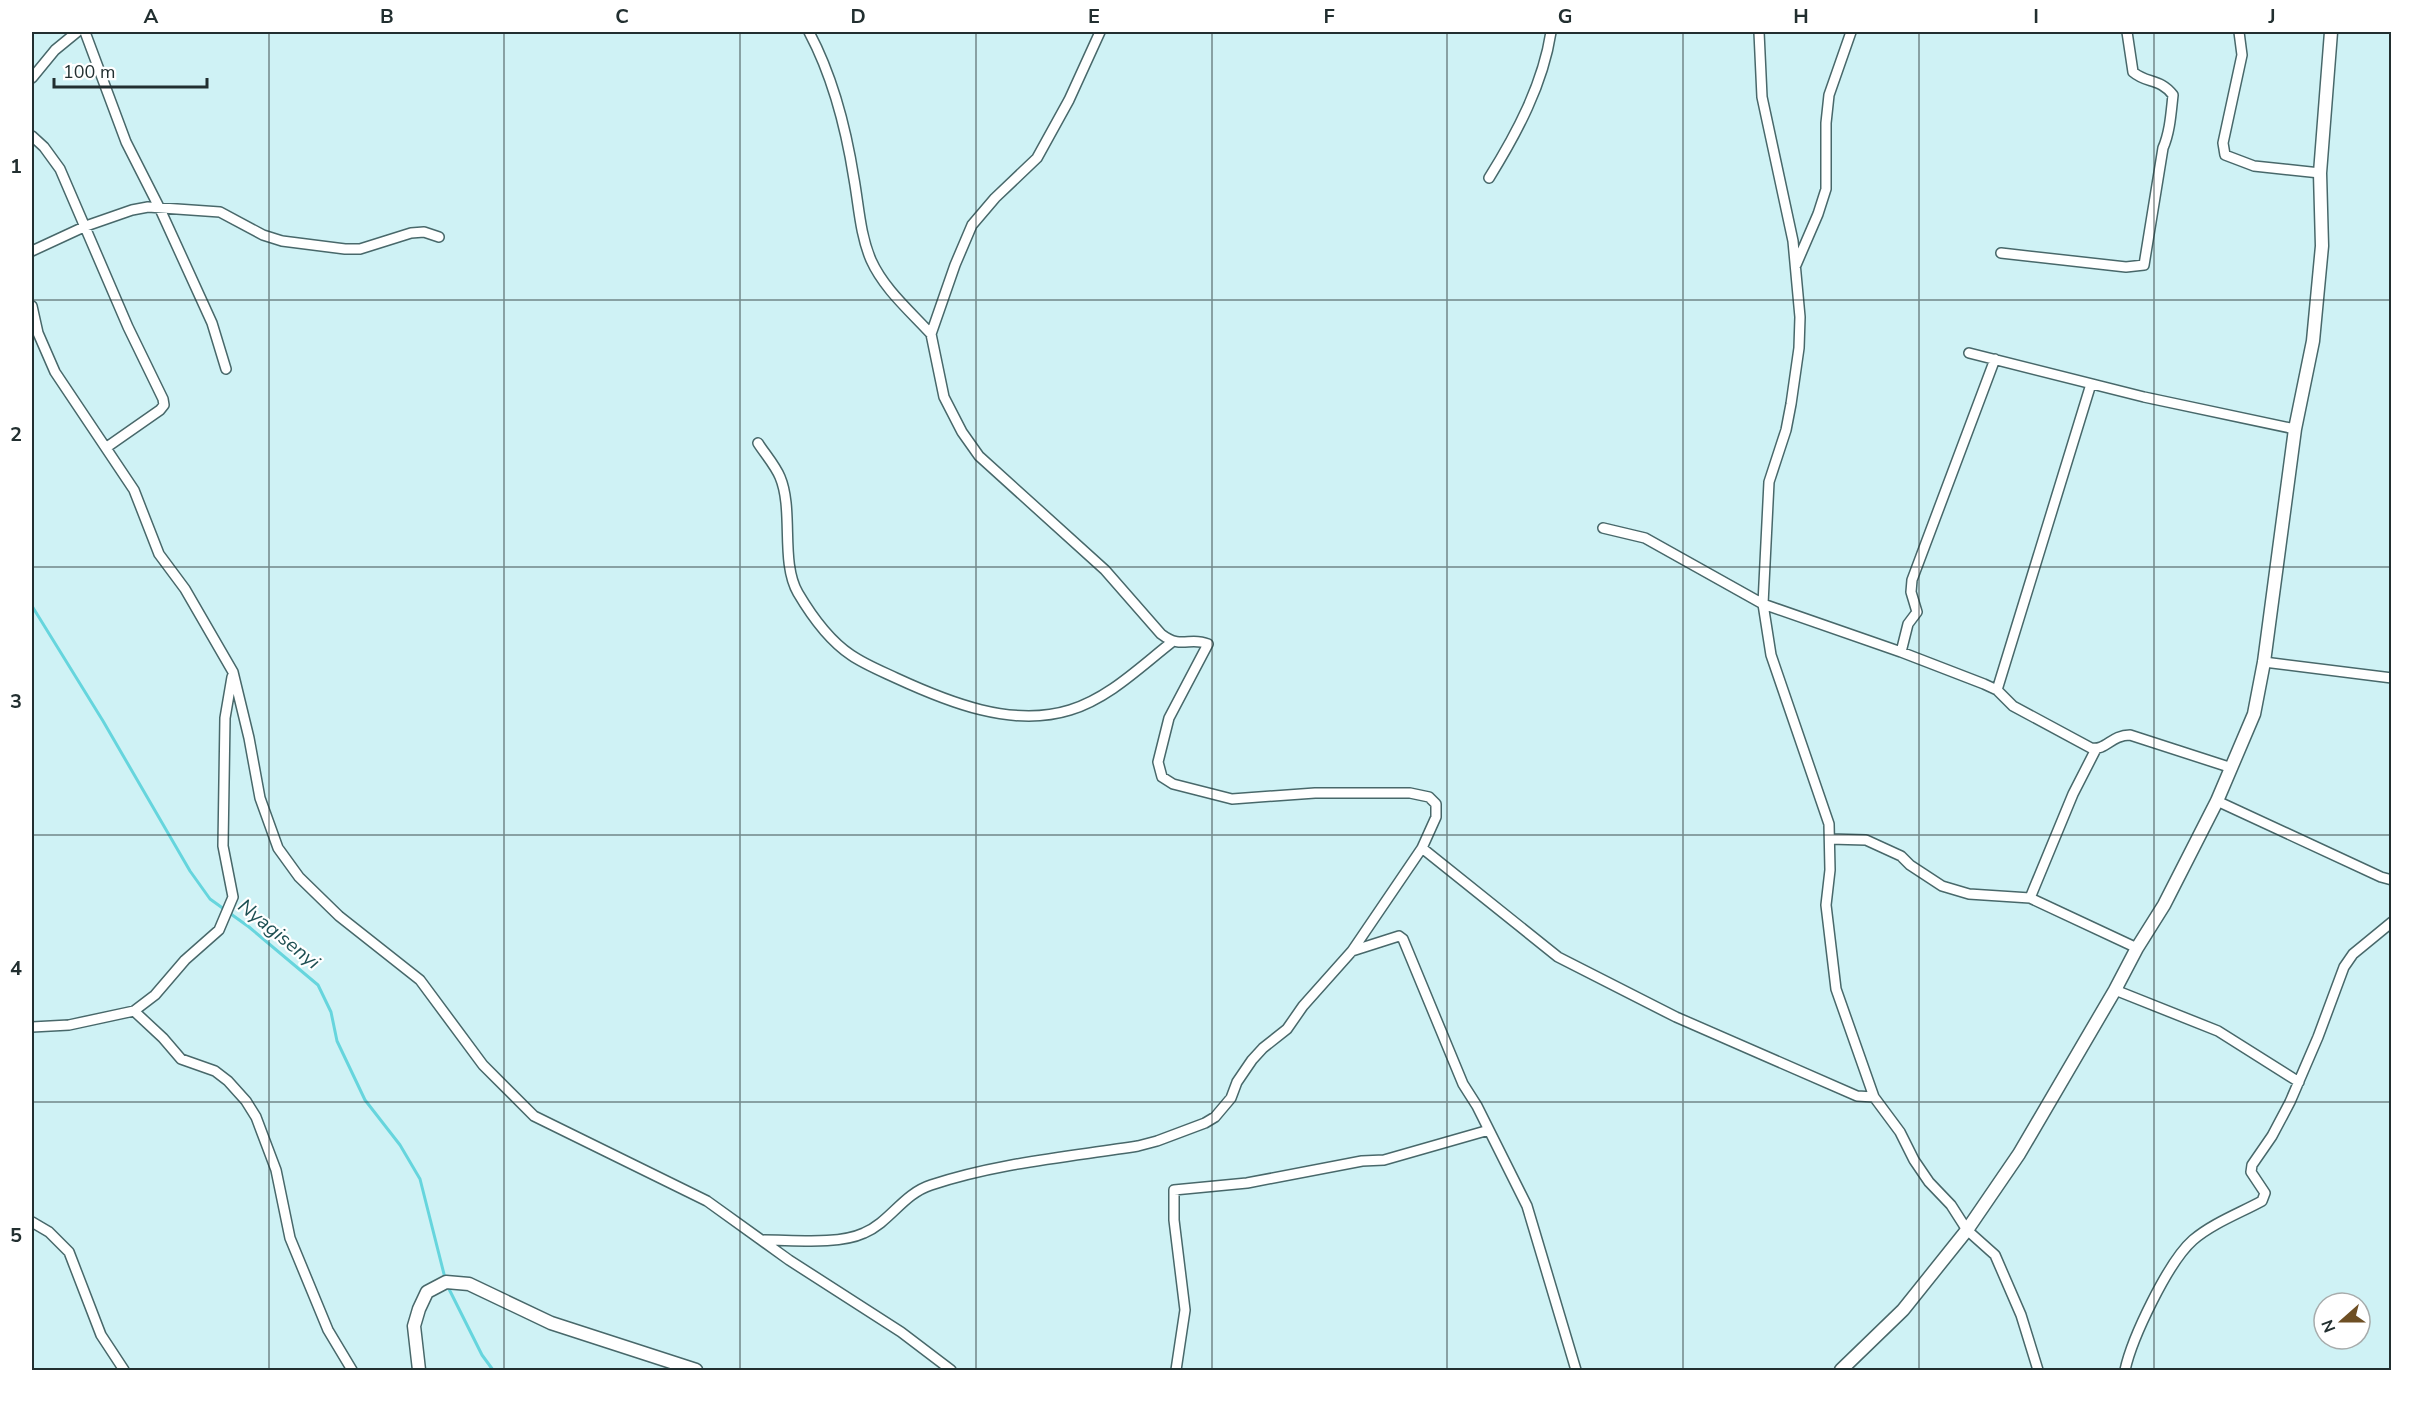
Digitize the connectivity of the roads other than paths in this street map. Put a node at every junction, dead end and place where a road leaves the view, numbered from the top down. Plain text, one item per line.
1 (77, 32) edge
2 (85, 32) edge
3 (809, 32) edge
4 (1100, 32) edge
5 (1551, 32) edge
6 (1759, 32) edge
7 (1851, 32) edge
8 (2127, 32) edge
9 (2239, 32) edge
10 (2331, 32) edge
11 (32, 78) edge
12 (32, 135) edge
13 (2320, 172) junction
14 (1489, 178) dead end
15 (160, 209) junction
16 (86, 226) junction
17 (439, 237) dead end
18 (32, 251) edge
19 (2001, 253) dead end
20 (1795, 267) junction
21 (32, 306) edge
22 (931, 334) junction
23 (1969, 353) dead end
24 (1995, 359) junction
25 (226, 369) dead end
26 (2091, 384) junction
27 (2295, 429) junction
28 (758, 443) dead end
29 (107, 447) junction
30 (1603, 528) dead end
31 (1763, 604) junction
32 (1172, 642) junction
33 (1901, 652) junction
34 (2264, 662) junction
35 (233, 672) junction
36 (2391, 678) edge
37 (1997, 690) junction
38 (2096, 749) junction
39 (2232, 768) junction
40 (2217, 801) junction
41 (1830, 839) junction
42 (1422, 848) junction
43 (2391, 880) edge
44 (2030, 898) junction
45 (2391, 922) edge
46 (2137, 948) junction
47 (1352, 951) junction
48 (2115, 990) junction
49 (134, 1011) junction
50 (32, 1027) edge
51 (2299, 1082) junction
52 (1874, 1097) junction
53 (1489, 1130) junction
54 (32, 1222) edge
55 (1967, 1230) junction
56 (764, 1240) junction
57 (124, 1371) edge
58 (352, 1371) edge
59 (418, 1371) edge
60 (696, 1371) edge
61 (951, 1371) edge
62 (1176, 1371) edge
63 (1576, 1371) edge
64 (1841, 1371) edge
65 (2038, 1371) edge
66 (2125, 1371) edge

1 - 11 street
2 - 15 street
3 - 22 street
4 - 22 street
5 - 14 street
6 - 20 street
7 - 20 street
8 - 19 street
9 - 13 street
10 - 13 main road
12 - 16 street
13 - 27 main road
15 - 16 street
15 - 17 street
15 - 25 street
16 - 18 street
16 - 29 street
20 - 31 street
21 - 29 street
22 - 32 street
23 - 24 street
24 - 26 street
24 - 33 street
26 - 27 street
26 - 37 street
27 - 34 main road
28 - 32 street
29 - 35 street
30 - 31 street
31 - 33 street
31 - 41 street
32 - 42 street
33 - 37 street
34 - 36 street
34 - 39 main road
35 - 49 street
35 - 56 street
37 - 38 street
38 - 39 street
38 - 44 street
39 - 40 main road
40 - 43 street
40 - 46 main road
41 - 44 street
41 - 52 street
42 - 47 street
42 - 52 street
44 - 46 street
45 - 51 street
46 - 48 main road
47 - 53 street
47 - 56 street
48 - 51 street
48 - 55 main road
49 - 50 street
49 - 58 street
51 - 66 street
52 - 55 street
53 - 62 street
53 - 63 street
54 - 57 street
55 - 64 main road
55 - 65 street
56 - 61 street
59 - 60 main road

